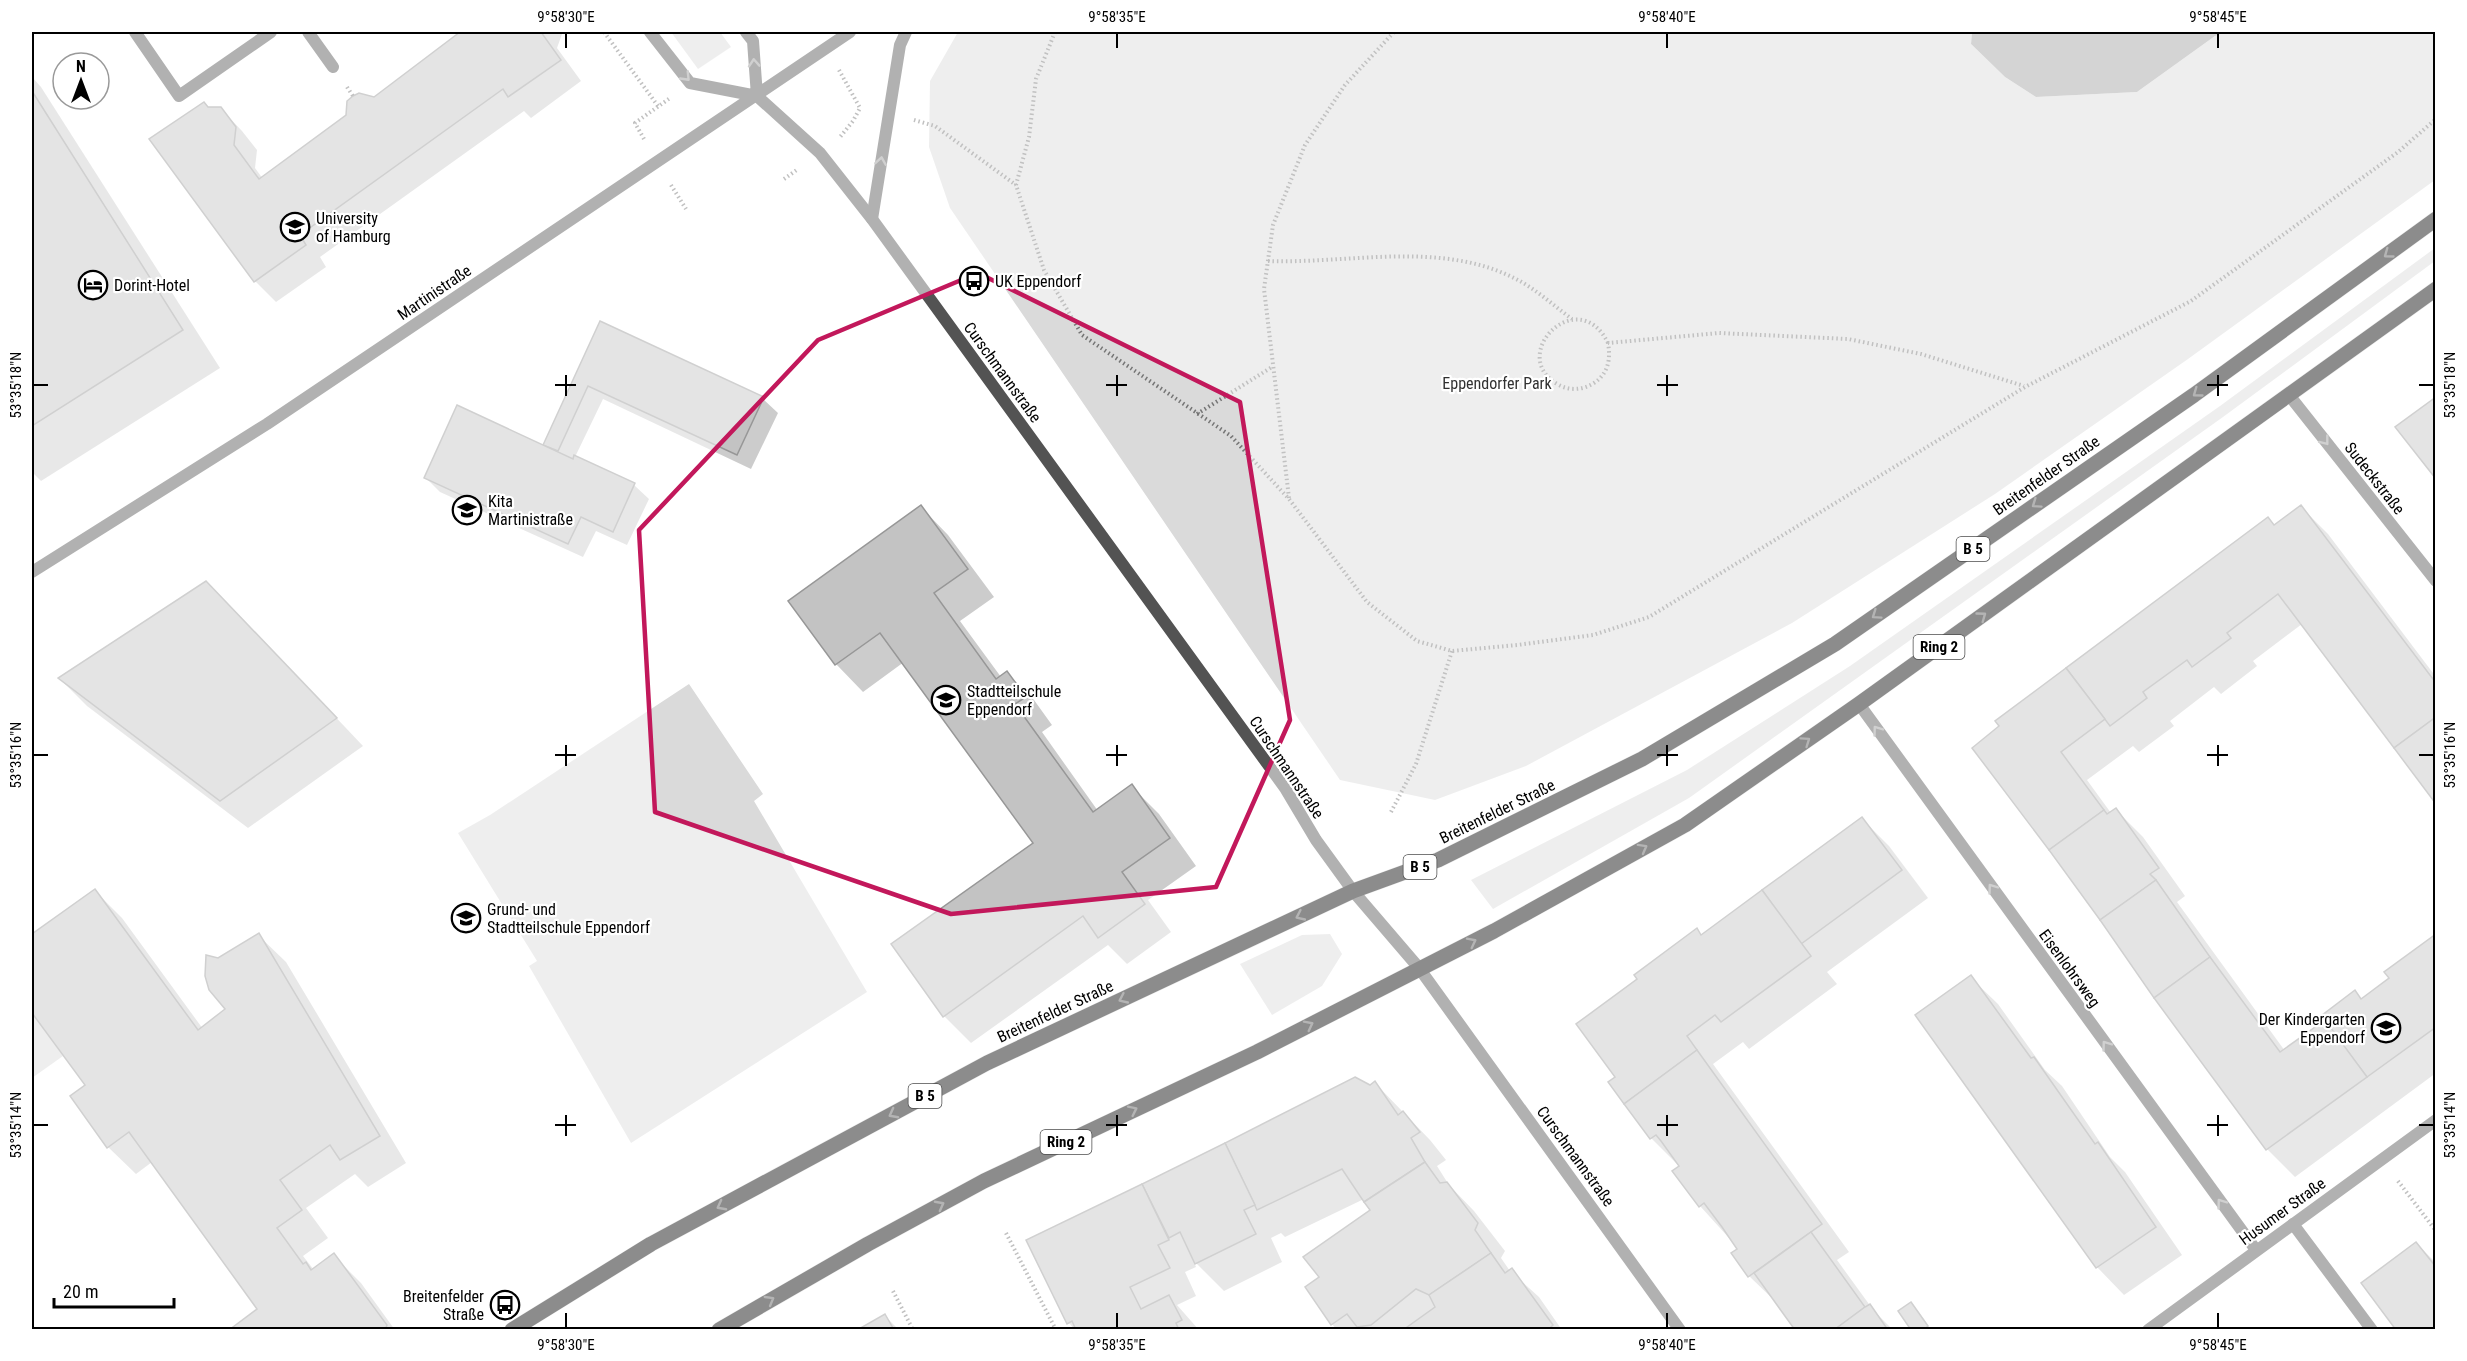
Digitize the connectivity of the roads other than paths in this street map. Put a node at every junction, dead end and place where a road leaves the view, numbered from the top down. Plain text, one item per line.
1 (135, 32) edge
2 (272, 32) edge
3 (308, 32) edge
4 (650, 32) edge
5 (746, 32) edge
6 (850, 32) edge
7 (906, 32) edge
8 (333, 67) dead end
9 (757, 96) junction
10 (872, 219) junction
11 (2436, 219) edge
12 (2436, 289) edge
13 (2289, 395) junction
14 (32, 572) edge
15 (2436, 581) edge
16 (1859, 704) junction
17 (1353, 891) junction
18 (1419, 968) junction
19 (2436, 1120) edge
20 (2293, 1224) junction
21 (2256, 1250) junction
22 (512, 1329) edge
23 (719, 1329) edge
24 (1680, 1329) edge
25 (2148, 1329) edge
26 (2372, 1329) edge

1 - 2 street
3 - 8 street
4 -> 9 street
9 -> 5 street
6 - 9 street, Martinistraße
10 -> 7 street
9 - 10 street, Curschmannstraße
9 - 14 street, Martinistraße
10 - 17 street, Curschmannstraße
11 -> 17 main road, Breitenfelder Straße / B 5
12 - 13 main road, Ring 2
13 -> 15 street, Sudeckstraße
16 -> 13 main road, Ring 2
18 -> 16 main road, Ring 2
21 -> 16 street, Eisenlohrsweg
17 - 18 street, Curschmannstraße
17 -> 22 main road, Breitenfelder Straße / B 5
23 -> 18 main road, Ring 2
18 - 24 street, Curschmannstraße
19 - 20 street, Husumer Straße
20 - 21 street, Husumer Straße
20 - 26 street
21 - 25 street, Husumer Straße

